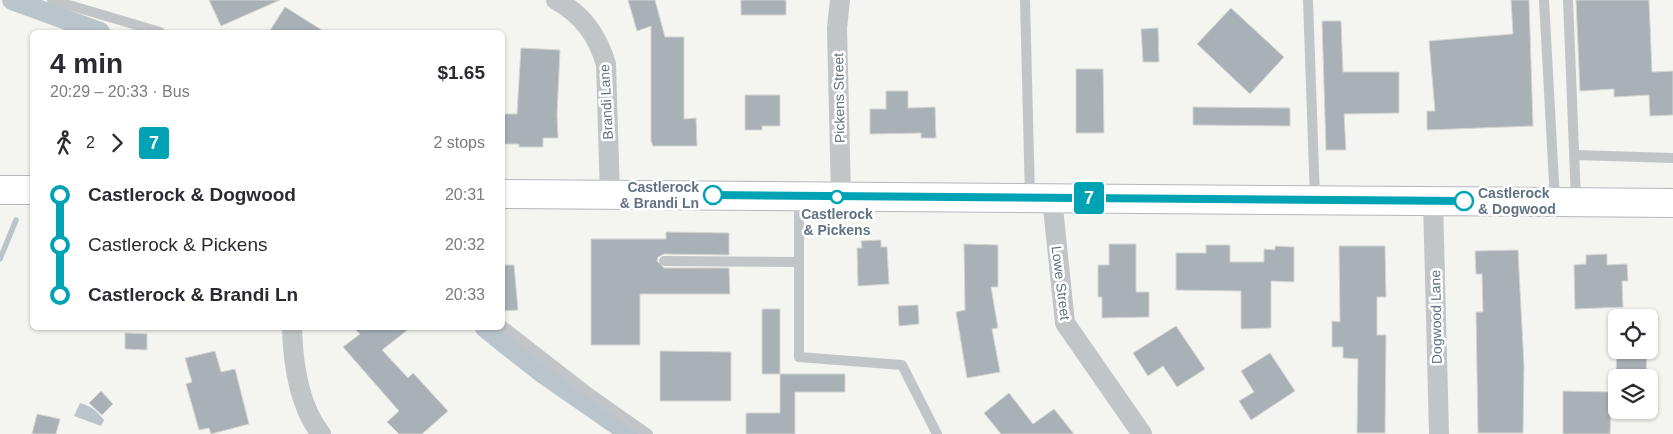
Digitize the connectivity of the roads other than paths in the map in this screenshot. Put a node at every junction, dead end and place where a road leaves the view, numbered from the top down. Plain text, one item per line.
1 (52, 0) edge
2 (556, 0) edge
3 (840, 0) edge
4 (1025, 0) edge
5 (1308, 0) edge
6 (1544, 0) edge
7 (1568, 0) edge
8 (153, 30) edge
9 (1574, 155) junction
10 (1673, 158) edge
11 (0, 190) edge
12 (30, 190) edge
13 (505, 194) edge
14 (610, 195) junction
15 (800, 196) junction
16 (841, 197) junction
17 (1041, 198) junction
18 (1316, 200) junction
19 (1433, 201) junction
20 (1566, 202) junction
21 (1673, 203) edge
22 (664, 261) dead end
23 (799, 262) junction
24 (505, 327) edge
25 (292, 330) edge
26 (321, 434) edge
27 (648, 434) edge
28 (937, 434) edge
29 (1142, 434) edge
30 (1439, 434) edge

1 - 8 lane
2 - 14 street, Brandi Lane
3 - 16 street, Pickens Street
4 - 17 lane
5 - 18 lane
6 - 20 lane
7 - 9 lane
9 - 10 lane
9 - 20 lane
11 - 12 street
13 - 14 street
14 - 15 street
15 - 16 street
15 - 23 lane
16 - 17 street
17 - 18 street
17 - 29 street, Lowe Street
18 - 19 street
19 - 20 street
19 - 30 street, Dogwood Lane
20 - 21 street
22 - 23 lane
23 - 28 lane
24 - 27 lane
25 - 26 street

